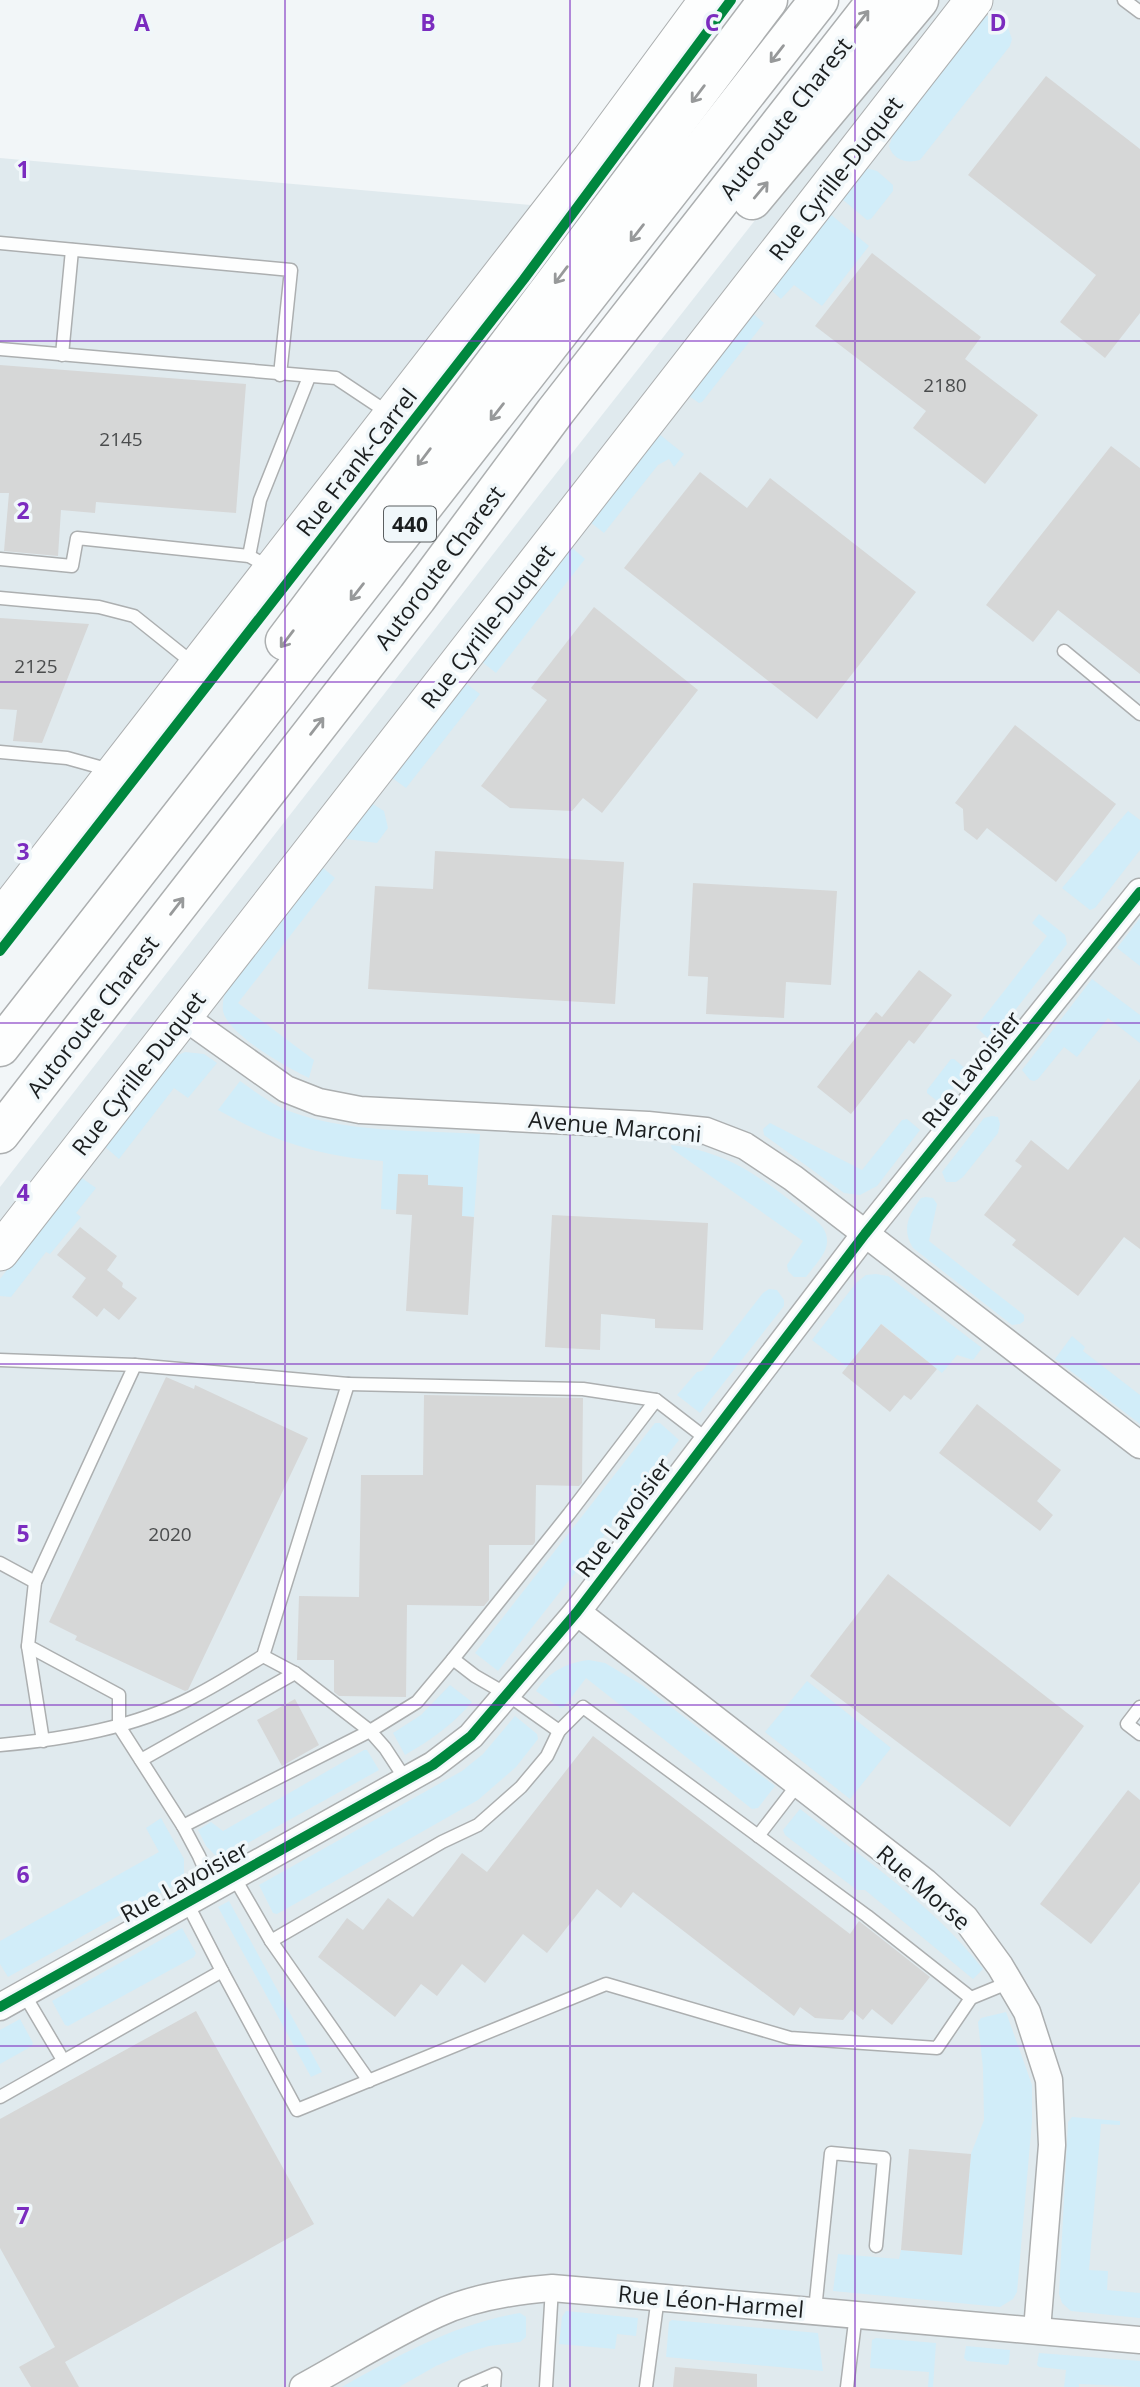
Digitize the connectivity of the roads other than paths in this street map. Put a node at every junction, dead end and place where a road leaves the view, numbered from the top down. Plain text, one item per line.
1 (708, 0) edge
2 (768, 0) edge
3 (819, 0) edge
4 (877, 0) edge
5 (919, 0) edge
6 (974, 0) edge
7 (1124, 0) edge
8 (1140, 12) edge
9 (0, 243) edge
10 (72, 250) junction
11 (0, 349) edge
12 (62, 355) junction
13 (280, 375) junction
14 (309, 376) junction
15 (392, 415) junction
16 (0, 559) edge
17 (260, 562) junction
18 (0, 598) edge
19 (417, 598) junction
20 (1064, 651) dead end
21 (197, 666) junction
22 (1140, 714) edge
23 (0, 752) edge
24 (115, 771) junction
25 (1140, 892) edge
26 (0, 920) edge
27 (93, 929) junction
28 (183, 1016) junction
29 (0, 1047) edge
30 (0, 1134) edge
31 (865, 1234) junction
32 (0, 1252) edge
33 (0, 1360) edge
34 (135, 1365) junction
35 (348, 1384) junction
36 (656, 1399) junction
37 (708, 1440) junction
38 (1140, 1445) edge
39 (0, 1563) edge
40 (35, 1582) junction
41 (577, 1612) junction
42 (28, 1646) junction
43 (264, 1656) junction
44 (453, 1658) junction
45 (295, 1673) junction
46 (508, 1695) junction
47 (1140, 1707) edge
48 (119, 1726) junction
49 (370, 1731) junction
50 (559, 1731) junction
51 (1140, 1734) edge
52 (43, 1741) junction
53 (0, 1745) edge
54 (141, 1760) junction
55 (406, 1780) junction
56 (798, 1784) junction
57 (183, 1826) junction
58 (758, 1836) junction
59 (223, 1883) junction
60 (187, 1903) junction
61 (271, 1941) junction
62 (222, 1971) junction
63 (1010, 1982) junction
64 (24, 1994) junction
65 (971, 1998) junction
66 (0, 2007) edge
67 (63, 2060) junction
68 (369, 2081) junction
69 (0, 2097) edge
70 (876, 2246) dead end
71 (552, 2288) junction
72 (658, 2297) junction
73 (815, 2310) junction
74 (856, 2314) junction
75 (1037, 2330) junction
76 (1140, 2340) edge
77 (303, 2387) edge
78 (464, 2387) edge
79 (494, 2387) edge
80 (546, 2387) edge
81 (646, 2387) edge
82 (847, 2387) edge

1 - 15 street, Rue Frank-Carrel
2 -> 27 highway
3 -> 27 highway, Autoroute Charest / 440
19 -> 4 highway, Autoroute Charest / 440
19 -> 5 highway
6 - 28 street, Rue Cyrille-Duquet
7 - 8 lane
9 - 10 lane
10 - 12 lane
10 - 13 lane
11 - 12 lane
12 - 13 lane
13 - 14 lane
14 - 15 lane
14 - 17 lane
15 - 17 street, Rue Frank-Carrel
16 - 17 lane
17 - 21 street, Rue Frank-Carrel
18 - 21 lane
30 -> 19 highway, Autoroute Charest / 440
20 - 22 lane
21 - 24 street, Rue Frank-Carrel
23 - 24 lane
24 - 26 street, Rue Frank-Carrel
25 - 31 street, Rue Lavoisier
27 - 29 highway, Autoroute Charest / 440
28 - 31 street, Avenue Marconi
28 - 32 street, Rue Cyrille-Duquet
31 - 37 street, Rue Lavoisier
31 - 38 street, Avenue Marconi
33 - 34 lane
34 - 35 lane
34 - 40 lane
35 - 36 lane
35 - 43 lane
36 - 37 lane
36 - 44 lane
37 - 41 street, Rue Lavoisier
39 - 40 lane
40 - 42 lane
41 - 46 street, Rue Lavoisier
41 - 56 street, Rue Morse
42 - 48 lane
42 - 52 lane
43 - 45 lane
43 - 48 lane
44 - 46 lane
44 - 49 lane
45 - 49 lane
45 - 54 lane
46 - 50 lane
46 - 55 street, Rue Lavoisier
47 - 51 lane
48 - 52 lane
48 - 54 lane
49 - 55 lane
49 - 57 lane
50 - 58 lane
50 - 61 lane
52 - 53 lane
54 - 57 lane
55 - 59 street, Rue Lavoisier
56 - 58 lane
56 - 63 street, Rue Morse
57 - 59 lane
58 - 65 lane
59 - 60 street, Rue Lavoisier
59 - 61 lane
60 - 62 lane
60 - 64 street, Rue Lavoisier
61 - 68 lane
62 - 67 lane
62 - 68 lane
63 - 65 lane
63 - 75 street, Rue Morse
64 - 66 street, Rue Lavoisier
64 - 67 lane
65 - 68 lane
67 - 69 lane
70 - 73 lane
71 - 72 street, Rue Léon-Harmel
71 - 77 street, Rue Léon-Harmel
71 - 80 lane
72 - 73 street, Rue Léon-Harmel
72 - 81 lane
73 - 74 street, Rue Léon-Harmel
74 - 75 street, Rue Léon-Harmel
74 - 82 lane
75 - 76 street, Rue Léon-Harmel
78 - 79 lane

